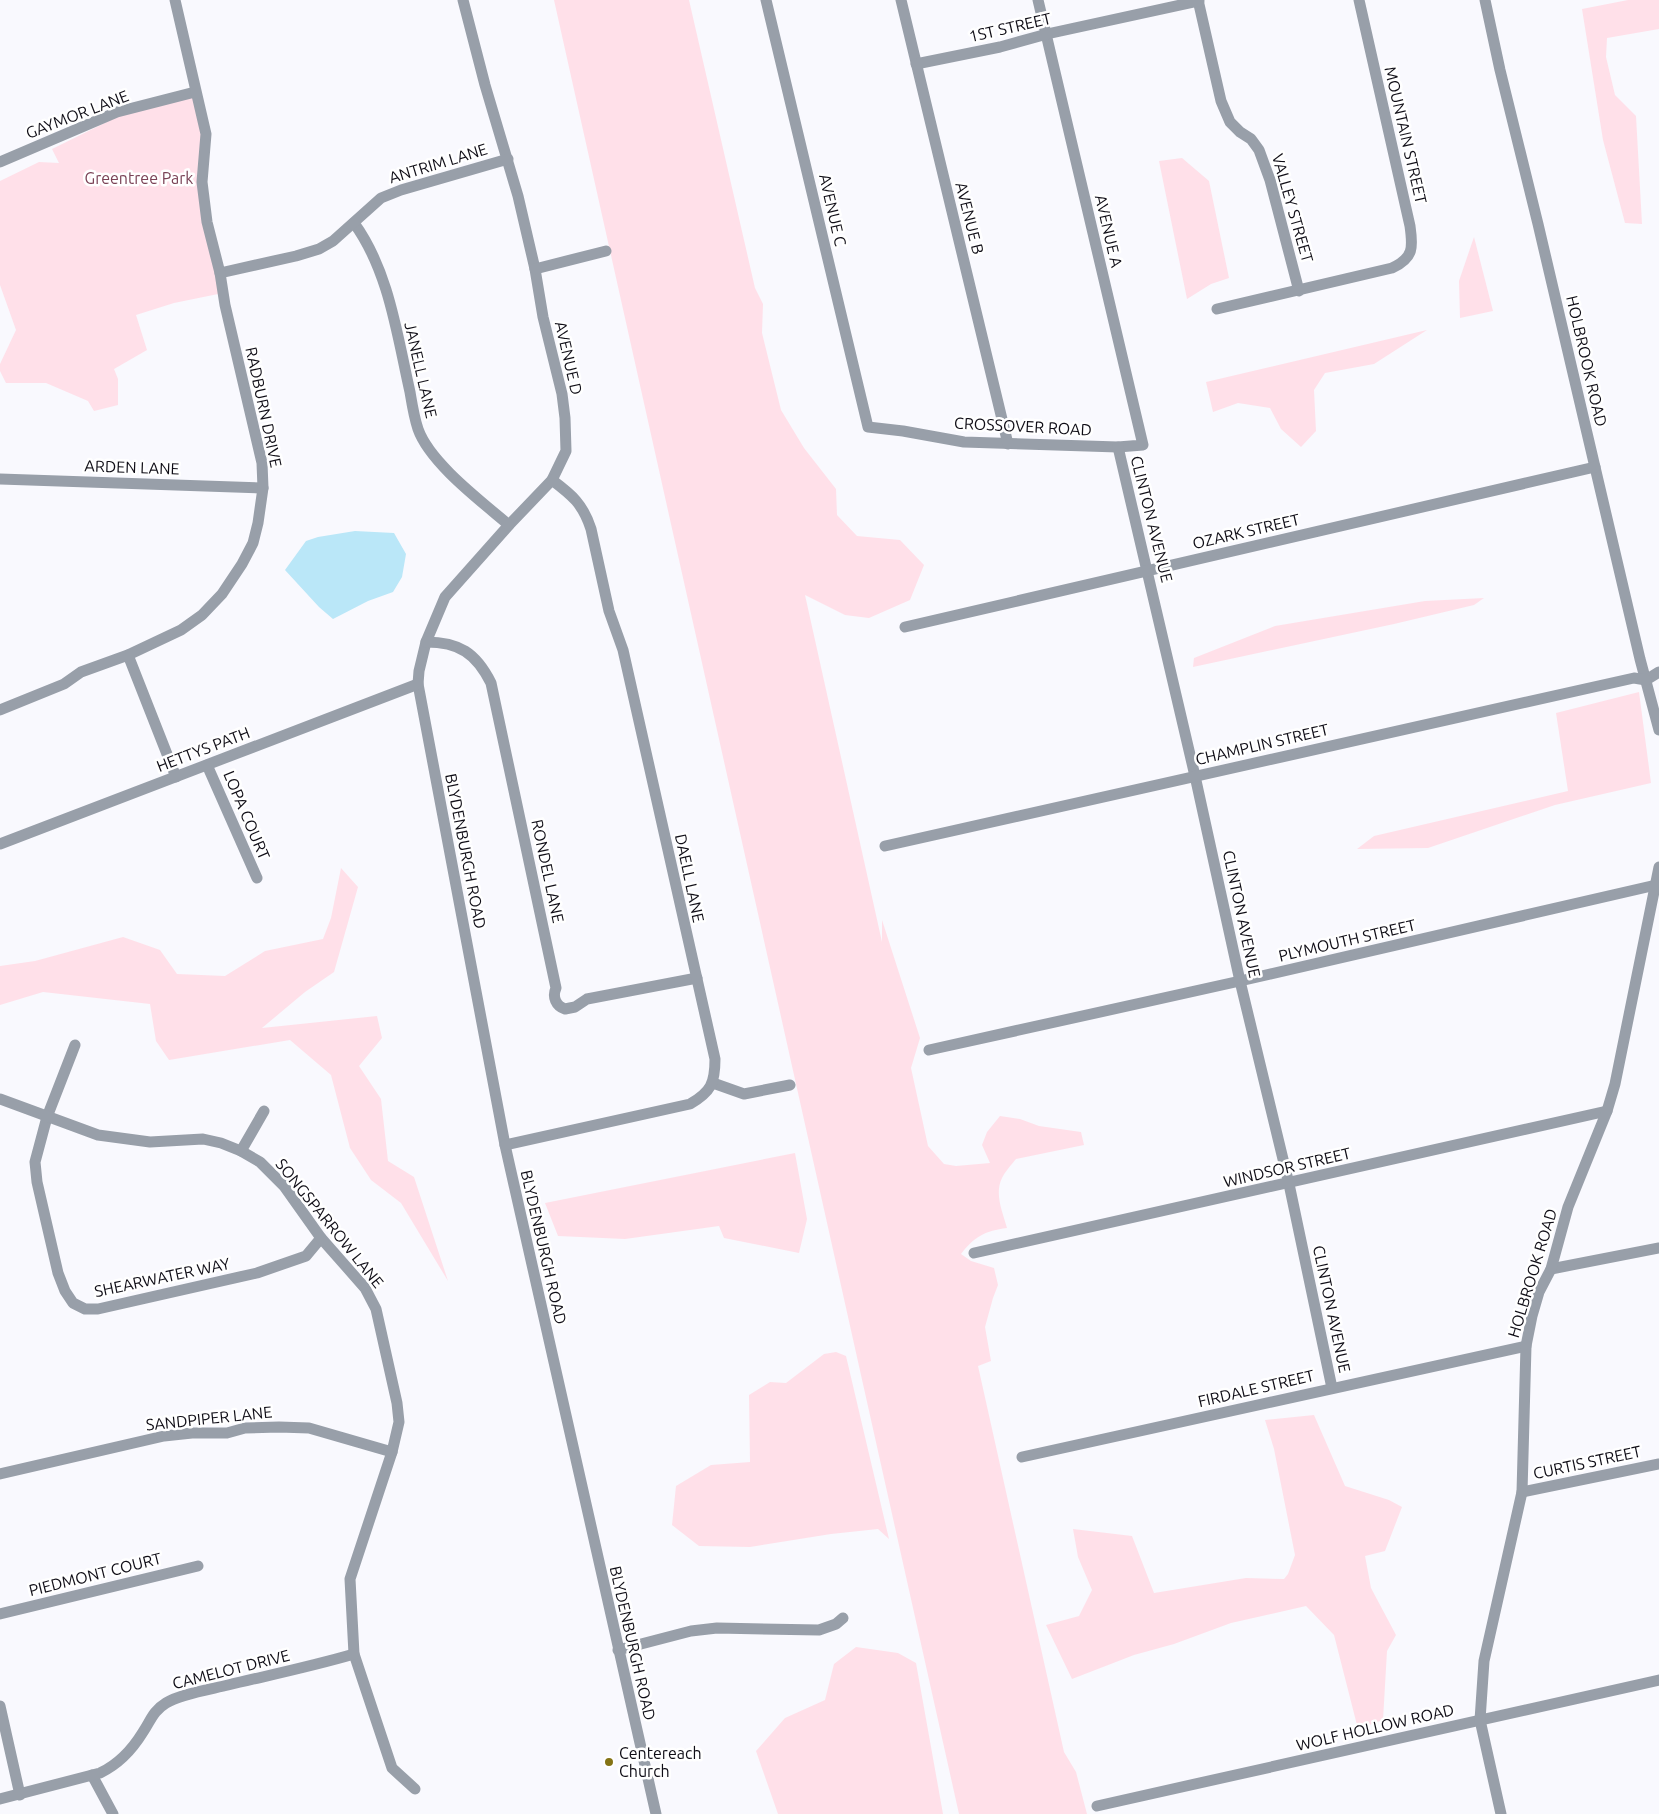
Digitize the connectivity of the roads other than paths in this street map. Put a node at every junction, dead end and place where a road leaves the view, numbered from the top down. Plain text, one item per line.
1 (176, 0) edge
2 (464, 0) edge
3 (766, 0) edge
4 (901, 0) edge
5 (1038, 0) edge
6 (1359, 0) edge
7 (1485, 0) edge
8 (1198, 1) edge
9 (1046, 34) junction
10 (916, 64) junction
11 (195, 92) junction
12 (508, 159) junction
13 (0, 162) edge
14 (354, 223) junction
15 (606, 252) dead end
16 (535, 269) junction
17 (220, 273) junction
18 (1299, 291) junction
19 (1217, 309) dead end
20 (868, 427) joint
21 (1008, 444) junction
22 (1118, 447) junction
23 (1595, 467) junction
24 (0, 479) edge
25 (552, 480) junction
26 (263, 488) junction
27 (509, 525) junction
28 (1148, 570) junction
29 (905, 627) dead end
30 (426, 642) junction
31 (128, 655) junction
32 (1659, 672) edge
33 (1646, 680) junction
34 (418, 684) junction
35 (0, 710) edge
36 (1659, 730) edge
37 (208, 765) junction
38 (1195, 776) junction
39 (176, 777) junction
40 (0, 844) edge
41 (885, 846) dead end
42 (1658, 877) edge
43 (257, 878) dead end
44 (697, 978) junction
45 (1240, 981) junction
46 (75, 1045) dead end
47 (929, 1050) dead end
48 (713, 1083) junction
49 (790, 1085) dead end
50 (0, 1099) edge
51 (264, 1111) dead end
52 (1607, 1112) junction
53 (46, 1117) junction
54 (505, 1145) junction
55 (241, 1151) junction
56 (1289, 1184) junction
57 (321, 1238) junction
58 (1659, 1248) edge
59 (974, 1253) dead end
60 (1551, 1269) junction
61 (1526, 1346) junction
62 (1332, 1388) junction
63 (392, 1452) junction
64 (1022, 1457) dead end
65 (1659, 1464) edge
66 (0, 1474) edge
67 (1522, 1492) junction
68 (198, 1566) dead end
69 (0, 1614) edge
70 (843, 1618) dead end
71 (618, 1650) junction
72 (354, 1654) junction
73 (1659, 1680) edge
74 (0, 1706) edge
75 (1480, 1720) junction
76 (92, 1775) junction
77 (415, 1789) dead end
78 (20, 1795) junction
79 (0, 1799) edge
80 (1098, 1806) dead end
81 (113, 1814) edge
82 (656, 1814) edge
83 (1502, 1814) edge

1 - 11 street, RADBURN DRIVE
2 - 12 street, AVENUE D
3 - 20 street, AVENUE C
4 - 10 street, AVENUE B
5 - 9 street, AVENUE A
6 - 18 street, MOUNTAIN STREET
7 - 23 street, HOLBROOK ROAD
8 - 9 street, 1ST STREET
8 - 18 street, VALLEY STREET
9 - 10 street, 1ST STREET
9 - 22 street, AVENUE A
10 - 21 street, AVENUE B
11 - 13 street, GAYMOR LANE
11 - 17 street, RADBURN DRIVE
12 - 14 street, ANTRIM LANE
12 - 16 street, AVENUE D
14 - 17 street, ANTRIM LANE
14 - 27 street, JANELL LANE
15 - 16 street
16 - 25 street, AVENUE D
17 - 26 street, RADBURN DRIVE
18 - 19 street
20 - 21 street, CROSSOVER ROAD
21 - 22 street, CROSSOVER ROAD
22 - 28 street, CLINTON AVENUE
23 - 28 street, OZARK STREET
23 - 33 street, HOLBROOK ROAD
24 - 26 street, ARDEN LANE
25 - 27 street, AVENUE D
25 - 44 street, DAELL LANE
26 - 31 street, RADBURN DRIVE
27 - 30 street, AVENUE D
28 - 29 street, OZARK STREET
28 - 38 street, CLINTON AVENUE
30 - 34 street, AVENUE D
30 - 44 street, RONDEL LANE
31 - 35 street, RADBURN DRIVE
31 - 39 street
32 - 33 street
33 - 36 street, HOLBROOK ROAD
33 - 38 street, CHAMPLIN STREET
34 - 37 street, HETTYS PATH
34 - 54 street, BLYDENBURGH ROAD
37 - 39 street, HETTYS PATH
37 - 43 street, LOPA COURT
38 - 41 street, CHAMPLIN STREET
38 - 45 street, CLINTON AVENUE
39 - 40 street, HETTYS PATH
42 - 45 street, PLYMOUTH STREET
42 - 52 street, HOLBROOK ROAD
44 - 48 street, DAELL LANE
45 - 47 street, PLYMOUTH STREET
45 - 56 street, CLINTON AVENUE
46 - 53 street
48 - 49 street
48 - 54 street
50 - 53 street, SONGSPARROW LANE
51 - 55 street
52 - 56 street, WINDSOR STREET
52 - 60 street, HOLBROOK ROAD
53 - 55 street, SONGSPARROW LANE
53 - 57 street, SHEARWATER WAY
54 - 71 street, BLYDENBURGH ROAD
55 - 57 street, SONGSPARROW LANE
56 - 59 street, WINDSOR STREET
56 - 62 street, CLINTON AVENUE
57 - 63 street, SONGSPARROW LANE
58 - 60 street
60 - 61 street, HOLBROOK ROAD
61 - 62 street, FIRDALE STREET
61 - 67 street, HOLBROOK ROAD
62 - 64 street, FIRDALE STREET
63 - 66 street, SANDPIPER LANE
63 - 72 street, SONGSPARROW LANE
65 - 67 street, CURTIS STREET
67 - 75 street, HOLBROOK ROAD
68 - 69 street, PIEDMONT COURT
70 - 71 street
71 - 82 street, BLYDENBURGH ROAD
72 - 76 street, CAMELOT DRIVE
72 - 77 street, SONGSPARROW LANE
73 - 75 street, WOLF HOLLOW ROAD
74 - 78 street
75 - 80 street, WOLF HOLLOW ROAD
75 - 83 street, HOLBROOK ROAD
76 - 78 street, CAMELOT DRIVE
76 - 81 street
78 - 79 street, CAMELOT DRIVE

